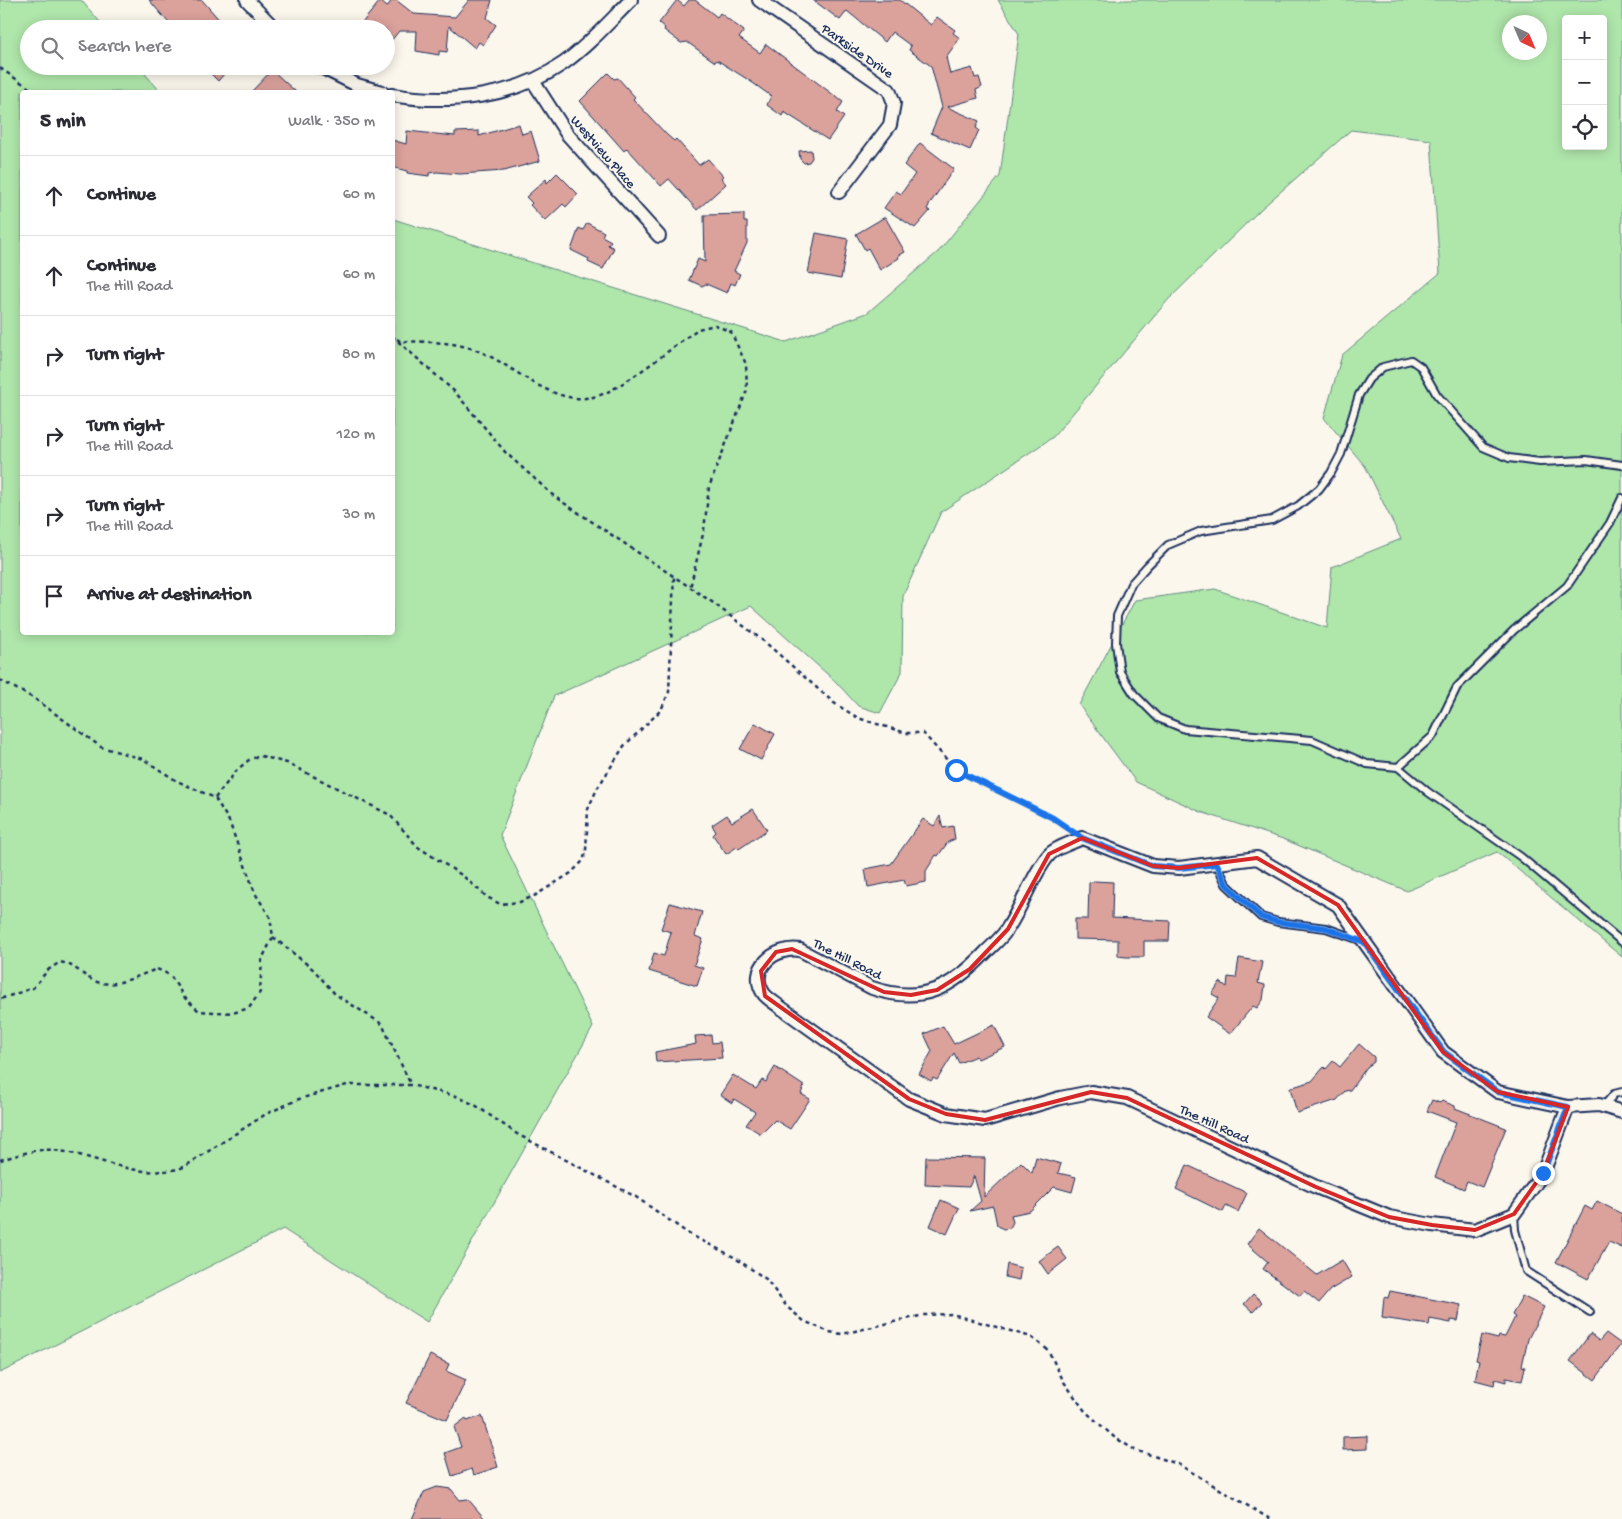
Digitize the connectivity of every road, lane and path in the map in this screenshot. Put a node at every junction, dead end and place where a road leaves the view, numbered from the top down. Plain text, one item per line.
1 (247, 0) edge
2 (631, 0) edge
3 (759, 0) edge
4 (267, 20) edge
5 (0, 68) edge
6 (337, 75) edge
7 (532, 81) junction
8 (32, 90) edge
9 (375, 90) edge
10 (395, 95) edge
11 (839, 192) dead end
12 (659, 236) dead end
13 (395, 338) edge
14 (395, 339) edge
15 (1622, 465) edge
16 (1622, 498) edge
17 (674, 576) junction
18 (690, 588) junction
19 (0, 680) edge
20 (1398, 767) junction
21 (215, 798) junction
22 (1082, 838) junction
23 (1217, 864) junction
24 (273, 937) junction
25 (1364, 942) junction
26 (1622, 942) edge
27 (0, 999) edge
28 (411, 1085) junction
29 (1622, 1092) edge
30 (1604, 1106) junction
31 (1568, 1107) junction
32 (1622, 1112) edge
33 (0, 1160) edge
34 (1514, 1214) junction
35 (1590, 1312) dead end
36 (1270, 1519) edge

1 - 4 street
2 - 7 street
3 - 11 street, Parkside Drive
5 - 8 path
6 - 9 street
7 - 10 street
7 - 12 street, Westview Place
13 - 18 path
14 - 17 path
15 - 20 lane
16 - 20 lane
17 - 18 path
17 - 21 path
18 - 22 path
19 - 21 path
20 - 26 lane
21 - 24 path
22 - 23 street
22 - 34 street, The Hill Road
23 - 25 lane
23 - 25 street
24 - 27 path
24 - 28 path
25 - 31 street
28 - 33 path
28 - 36 path
29 - 30 lane
30 - 31 street
30 - 32 street
31 - 34 street
34 - 35 lane

